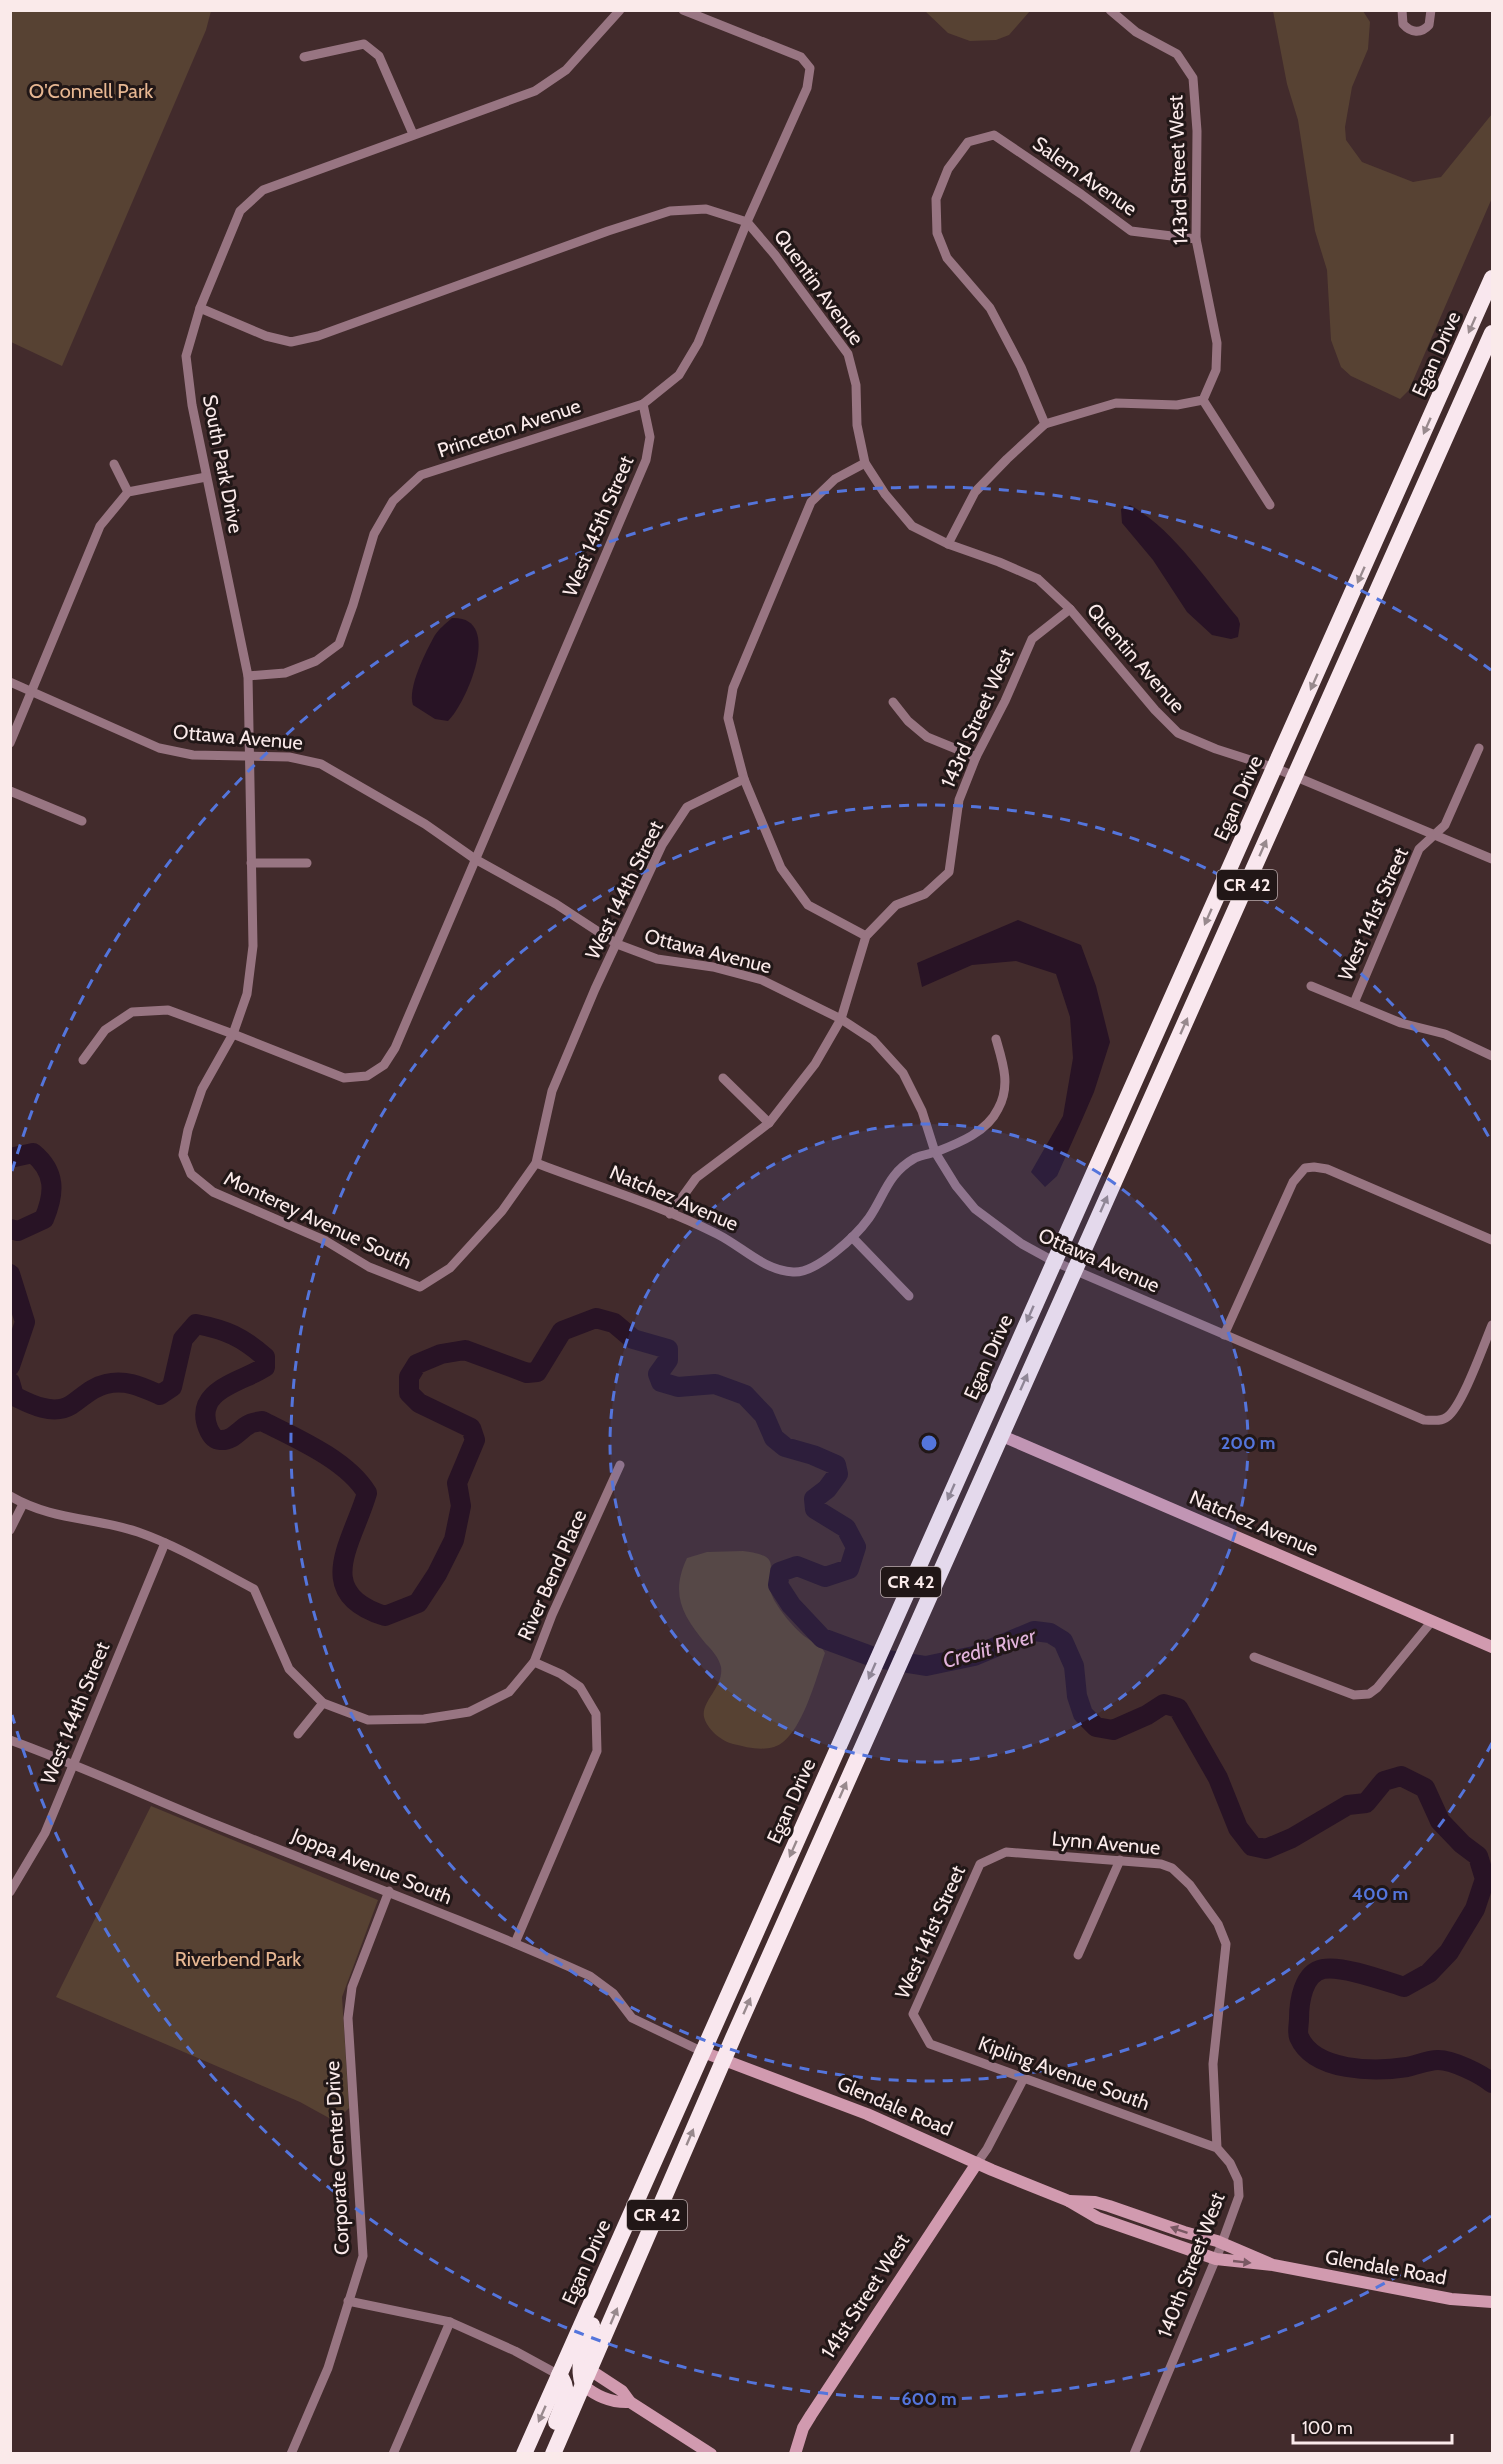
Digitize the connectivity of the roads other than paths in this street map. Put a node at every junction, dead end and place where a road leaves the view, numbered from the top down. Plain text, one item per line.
1 (620, 10) edge
2 (683, 10) edge
3 (1110, 10) edge
4 (1402, 10) edge
5 (1431, 10) edge
6 (304, 57) dead end
7 (413, 134) junction
8 (747, 222) junction
9 (1196, 239) junction
10 (1492, 278) edge
11 (200, 308) junction
12 (1492, 333) edge
13 (1203, 400) junction
14 (643, 404) junction
15 (1045, 424) junction
16 (865, 463) junction
17 (114, 464) dead end
18 (206, 477) junction
19 (128, 492) junction
20 (1270, 505) dead end
21 (948, 544) junction
22 (1070, 609) junction
23 (248, 676) junction
24 (10, 682) edge
25 (31, 690) junction
26 (893, 702) dead end
27 (10, 743) edge
28 (1479, 748) dead end
29 (251, 756) junction
30 (976, 757) junction
31 (1275, 768) junction
32 (1295, 777) junction
33 (744, 779) junction
34 (10, 791) edge
35 (82, 821) dead end
36 (1435, 835) junction
37 (475, 859) junction
38 (1492, 859) edge
39 (250, 863) junction
40 (307, 863) dead end
41 (866, 936) junction
42 (617, 945) junction
43 (1311, 986) dead end
44 (1354, 1003) junction
45 (842, 1018) junction
46 (233, 1034) junction
47 (996, 1039) dead end
48 (1492, 1056) edge
49 (83, 1060) dead end
50 (723, 1078) dead end
51 (769, 1123) junction
52 (935, 1152) junction
53 (183, 1155) joint
54 (536, 1163) junction
55 (670, 1214) junction
56 (852, 1237) junction
57 (1492, 1240) edge
58 (1053, 1261) junction
59 (1074, 1269) junction
60 (420, 1287) joint
61 (909, 1296) dead end
62 (1492, 1325) edge
63 (1224, 1335) junction
64 (1000, 1435) junction
65 (620, 1465) dead end
66 (10, 1496) edge
67 (23, 1504) junction
68 (10, 1530) edge
69 (165, 1543) junction
70 (1432, 1621) junction
71 (1492, 1647) edge
72 (1254, 1657) dead end
73 (534, 1662) junction
74 (323, 1703) junction
75 (298, 1734) dead end
76 (10, 1740) edge
77 (74, 1763) junction
78 (1120, 1860) junction
79 (980, 1864) joint
80 (389, 1891) junction
81 (10, 1892) edge
82 (515, 1943) junction
83 (1078, 1955) dead end
84 (913, 2014) joint
85 (703, 2052) junction
86 (723, 2060) junction
87 (1024, 2078) junction
88 (1217, 2148) junction
89 (977, 2163) junction
90 (636, 2200) junction
91 (1069, 2201) junction
92 (1222, 2243) junction
93 (1216, 2259) junction
94 (1273, 2265) junction
95 (348, 2301) junction
96 (1492, 2302) edge
97 (450, 2322) junction
98 (591, 2370) junction
99 (559, 2375) junction
100 (583, 2385) junction
101 (630, 2402) junction
102 (711, 2453) edge
103 (291, 2454) edge
104 (393, 2454) edge
105 (524, 2454) edge
106 (544, 2454) edge
107 (553, 2454) edge
108 (795, 2454) edge
109 (1134, 2454) edge

1 - 7 street, South Park Drive
2 - 8 street
3 - 9 street, 143rd Street West
4 - 5 street
6 - 7 street
7 - 11 street, South Park Drive
8 - 11 street, Quentin Avenue
8 - 14 street
8 - 16 street, Quentin Avenue
9 - 13 street, 143rd Street West
9 - 15 street, Salem Avenue
10 -> 31 highway, Egan Drive / CR 42
11 - 18 street, South Park Drive
12 - 32 highway, CR 42
13 - 15 street
13 - 20 street
14 - 23 street, Princeton Avenue
14 - 37 street, West 145th Street
15 - 21 street
16 - 21 street, Quentin Avenue
16 - 33 street
17 - 19 street
18 - 19 street
18 - 23 street, South Park Drive
19 - 25 street
21 - 22 street, Quentin Avenue
22 - 30 street, 143rd Street West
22 - 31 street, Quentin Avenue
23 - 29 street, South Park Drive
24 - 25 street, Ottawa Avenue
25 - 27 street
25 - 29 street, Ottawa Avenue
26 - 30 street
28 - 36 street, West 141st Street
29 - 37 street, Ottawa Avenue
29 - 39 street, South Park Drive
30 - 41 street, 143rd Street West
31 - 32 street, Quentin Avenue
31 -> 58 highway, Egan Drive / CR 42
32 - 36 street, Quentin Avenue
59 -> 32 highway, CR 42
33 - 41 street
33 - 42 street, West 144th Street
34 - 35 street
36 - 38 street, Quentin Avenue
36 - 44 street, West 141st Street
37 - 42 street, Ottawa Avenue
37 - 46 street, West 145th Street
39 - 40 street
39 - 46 street, South Park Drive
41 - 45 street, 143rd Street West
42 - 45 street, Ottawa Avenue
42 - 54 street, West 144th Street
43 - 44 street
44 - 48 street
45 - 51 street, 143rd Street West
45 - 52 street, Ottawa Avenue
46 - 49 street
46 - 53 street, South Park Drive
47 - 52 street
50 - 51 street
51 - 55 street, 143rd Street West
52 - 56 street
52 - 58 street, Ottawa Avenue
53 - 60 street, Monterey Avenue South
54 - 55 street, Natchez Avenue
54 - 60 street, West 144th Street
55 - 56 street, Natchez Avenue
56 - 61 street
57 - 63 street
58 - 59 street, Ottawa Avenue
58 -> 85 highway, Egan Drive / CR 42
59 - 63 street, Ottawa Avenue
64 -> 59 highway, CR 42
62 - 63 street, Ottawa Avenue
64 - 70 street, Natchez Avenue
86 -> 64 highway, CR 42
65 - 73 street, River Bend Place
66 - 67 street
67 - 68 street
67 - 69 street
69 - 74 street
69 - 77 street, West 144th Street
70 - 71 street, Natchez Avenue
70 - 72 street
73 - 74 street
73 - 82 street, River Bend Place
74 - 75 street
76 - 77 street, Joppa Avenue South
77 - 80 street, Joppa Avenue South
77 - 81 street, West 144th Street
78 - 79 street, Lynn Avenue
78 - 83 street
78 - 88 street, Lynn Avenue
79 - 84 street, West 141st Street
80 - 82 street, Joppa Avenue South
80 - 95 street, Corporate Center Drive
82 - 85 street, Joppa Avenue South
84 - 87 street, Kipling Avenue South
85 - 86 street, Glendale Road
85 - 90 highway, Egan Drive / CR 42
86 - 89 street, Glendale Road
98 -> 86 highway, CR 42
87 - 88 street, Kipling Avenue South
87 - 89 street
88 - 92 street, 140th Street West
89 - 91 street, Glendale Road
89 - 108 street, 141st Street West
90 - 99 highway, Egan Drive / CR 42
90 - 100 highway
92 -> 91 street, Glendale Road
91 - 93 street, Glendale Road
92 - 93 street, 140th Street West
92 - 94 street, Glendale Road
93 -> 94 street, Glendale Road
93 - 109 street, 140th Street West
94 - 96 street, Glendale Road
95 - 97 street
95 - 103 street, Corporate Center Drive
97 - 99 street
97 - 104 street
98 - 100 highway, CR 42
98 - 101 street
99 -> 105 highway, Egan Drive / CR 42
99 - 106 highway
100 - 101 street
100 - 107 highway, CR 42
101 - 102 street

